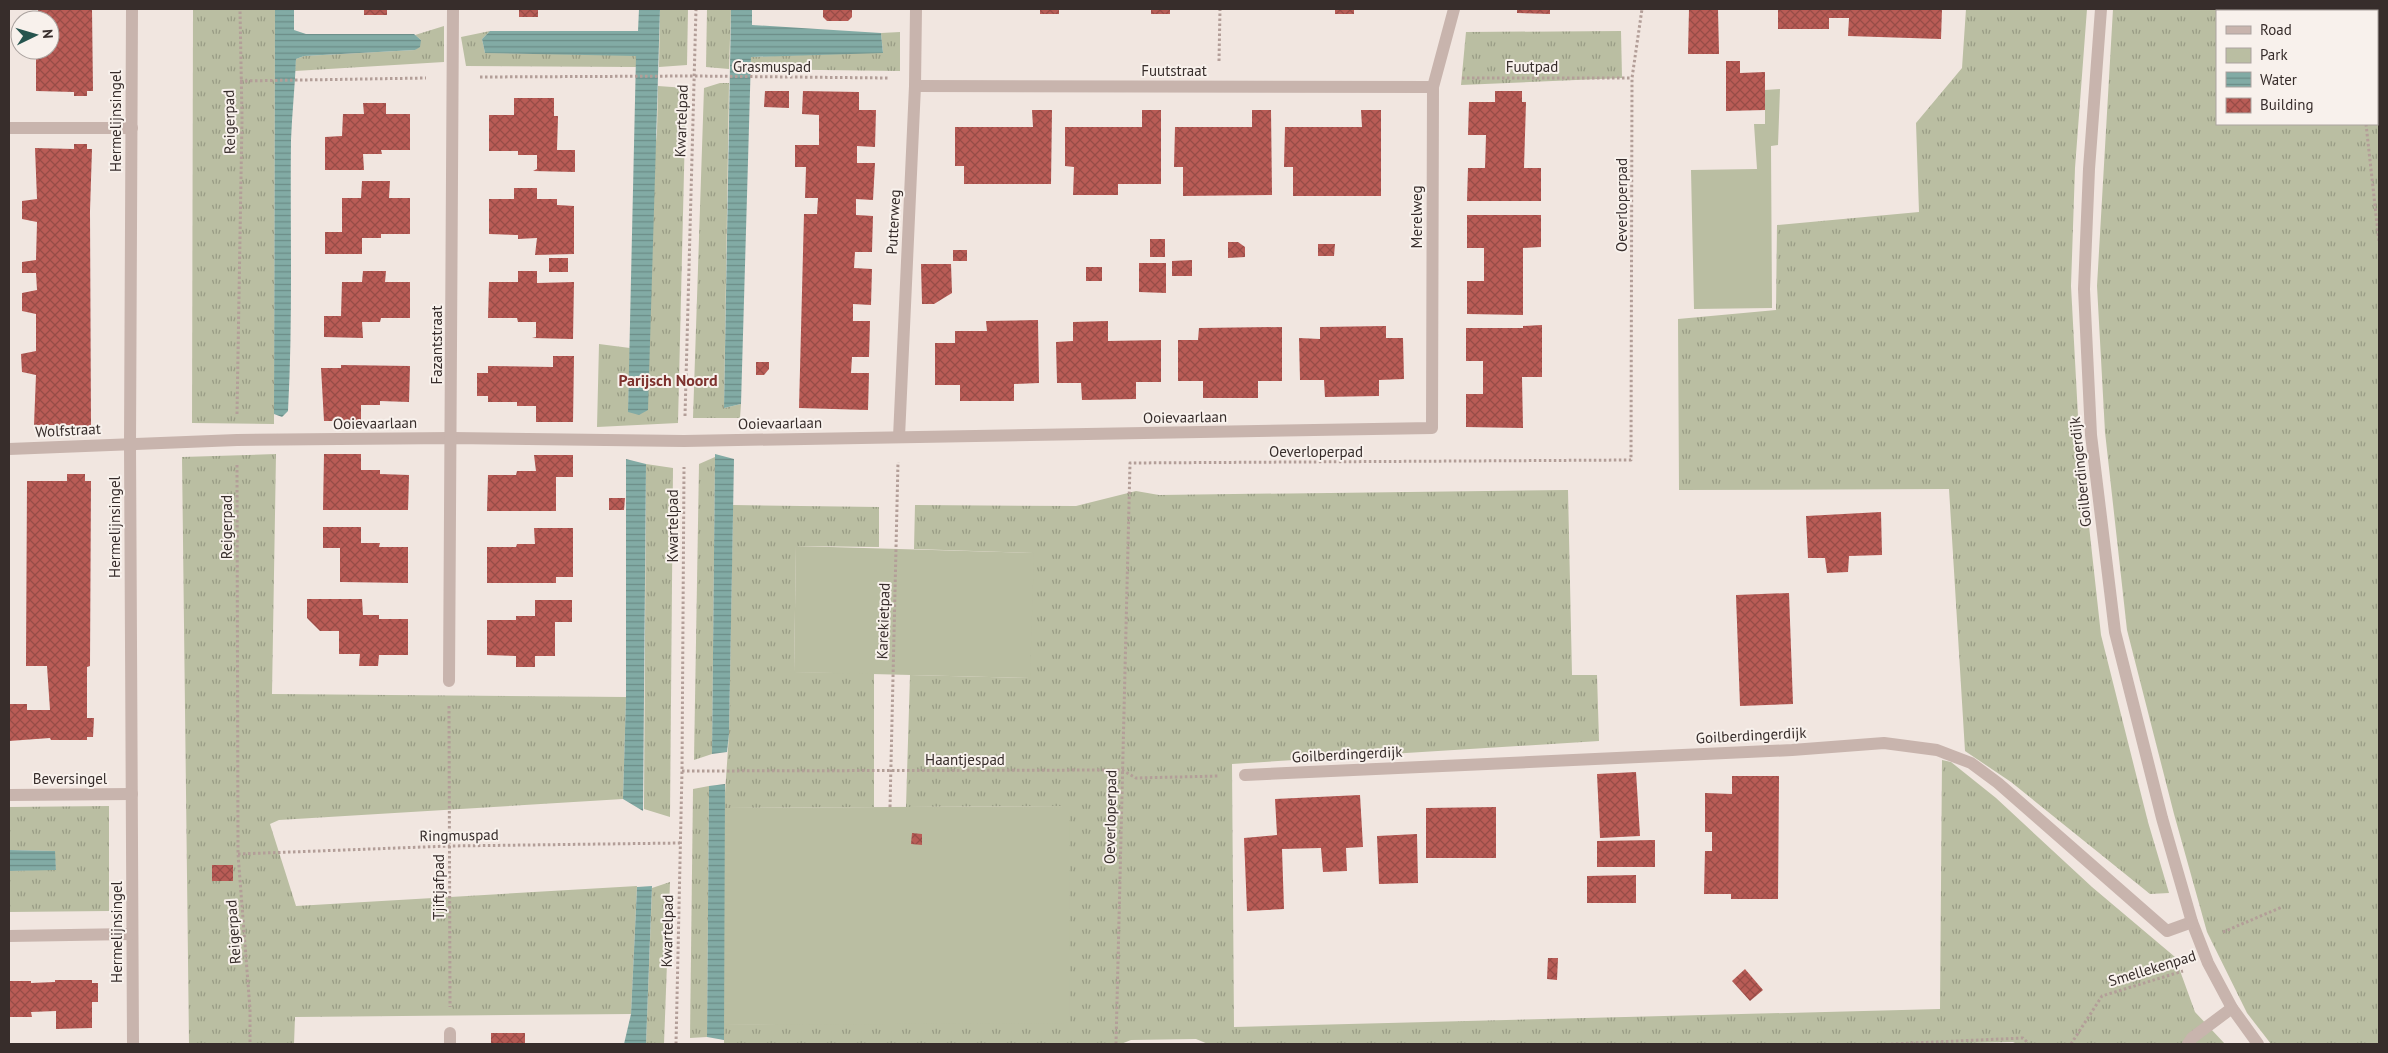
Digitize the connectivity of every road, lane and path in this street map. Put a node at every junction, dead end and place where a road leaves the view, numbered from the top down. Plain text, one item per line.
1 (132, 9) edge
2 (240, 9) edge
3 (454, 9) edge
4 (696, 9) edge
5 (916, 9) edge
6 (1220, 9) edge
7 (1454, 9) edge
8 (1642, 9) edge
9 (2101, 9) edge
10 (1219, 61) dead end
11 (694, 76) junction
12 (628, 77) dead end
13 (1632, 78) junction
14 (304, 80) dead end
15 (240, 81) junction
16 (915, 86) junction
17 (1433, 88) junction
18 (2366, 125) edge
19 (9, 128) edge
20 (132, 128) junction
21 (2379, 242) edge
22 (1432, 428) joint
23 (899, 437) junction
24 (452, 438) junction
25 (237, 440) junction
26 (684, 441) junction
27 (130, 444) junction
28 (9, 449) edge
29 (449, 681) joint
30 (1122, 770) junction
31 (682, 771) junction
32 (890, 771) junction
33 (1245, 775) joint
34 (132, 794) junction
35 (9, 795) edge
36 (890, 807) dead end
37 (680, 843) junction
38 (450, 846) junction
39 (238, 854) junction
40 (2282, 907) dead end
41 (2192, 922) junction
42 (2220, 933) dead end
43 (132, 934) junction
44 (9, 936) edge
45 (2208, 963) junction
46 (2232, 1008) junction
47 (450, 1039) edge
48 (133, 1044) edge
49 (250, 1044) edge
50 (676, 1044) edge
51 (1116, 1044) edge
52 (1891, 1044) edge
53 (2030, 1044) edge
54 (2070, 1044) edge
55 (2188, 1044) edge
56 (2258, 1044) edge

1 - 20 street, Hermelijnsingel
2 - 15 path, Reigerpad
3 - 24 street, Fazantstraat
4 - 11 path, Kwartelpad
5 - 16 street, Putterweg
6 - 10 path
7 - 17 street, Merelweg
8 - 13 path, Oeverloperpad
9 - 41 street, Goilberdingerdijk
11 - 12 path, Grasmuspad
11 - 16 path, Grasmuspad
11 - 26 path, Kwartelpad
13 - 17 path, Fuutpad
13 - 30 path, Oeverloperpad
14 - 15 path
15 - 25 path, Reigerpad
16 - 17 street, Fuutstraat
16 - 23 street, Putterweg
17 - 22 street, Merelweg
18 - 21 path
19 - 20 street
20 - 27 street, Hermelijnsingel
22 - 23 street, Ooievaarlaan
23 - 26 street, Ooievaarlaan
23 - 32 path, Karekietpad
24 - 25 street, Ooievaarlaan
24 - 26 street, Ooievaarlaan
24 - 29 street, Fazantstraat
25 - 27 street, Ooievaarlaan
25 - 39 path, Reigerpad
26 - 31 path, Kwartelpad
27 - 28 street, Wolfstraat
27 - 34 street, Hermelijnsingel
29 - 38 path, Tjiftjafpad
30 - 32 path, Haantjespad
30 - 33 path, Haantjespad
30 - 51 path, Oeverloperpad
31 - 32 path, Haantjespad
31 - 37 path, Kwartelpad
32 - 36 path, Karekietpad
33 - 41 street, Goilberdingerdijk
34 - 35 street, Beversingel
34 - 43 street, Hermelijnsingel
37 - 38 path, Ringmuspad
37 - 50 path, Kwartelpad
38 - 39 path, Ringmuspad
38 - 47 path, Tjiftjafpad
39 - 49 path, Reigerpad
40 - 42 path
41 - 45 street, Goilberdingerdijk
43 - 44 street
43 - 48 street, Hermelijnsingel
45 - 46 street, Goilberdingerdijk
45 - 54 path, Smellekenpad
46 - 55 street
46 - 56 street, Goilberdingerdijk
52 - 53 path

